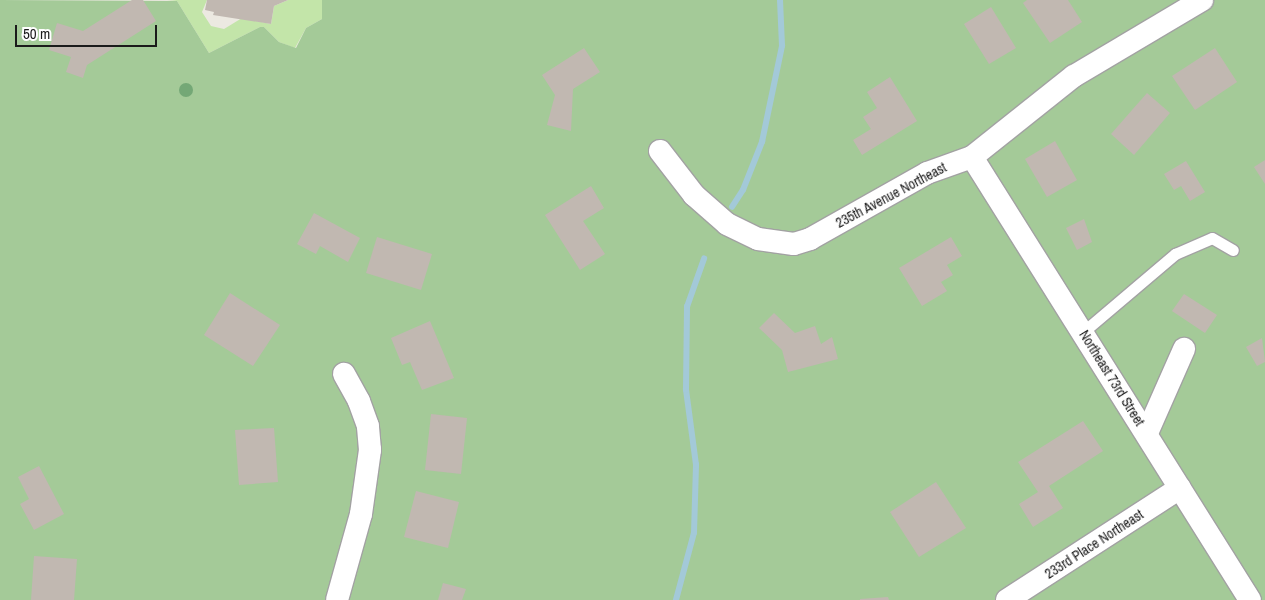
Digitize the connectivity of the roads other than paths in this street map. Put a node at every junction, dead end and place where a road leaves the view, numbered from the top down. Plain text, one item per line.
1 (1202, 0) edge
2 (660, 151) dead end
3 (972, 157) junction
4 (1233, 250) dead end
5 (1083, 332) junction
6 (1184, 349) dead end
7 (344, 374) dead end
8 (1148, 433) junction
9 (1180, 488) junction
10 (337, 600) edge
11 (1007, 600) edge
12 (1250, 600) edge

1 - 3 street, 235th Avenue Northeast
2 - 3 street, 235th Avenue Northeast
3 - 5 street, Northeast 73rd Street
4 - 5 lane
5 - 8 street, Northeast 73rd Street
6 - 8 street
7 - 10 street
8 - 9 street, Northeast 73rd Street
9 - 11 street, 233rd Place Northeast
9 - 12 street, Northeast 73rd Street

